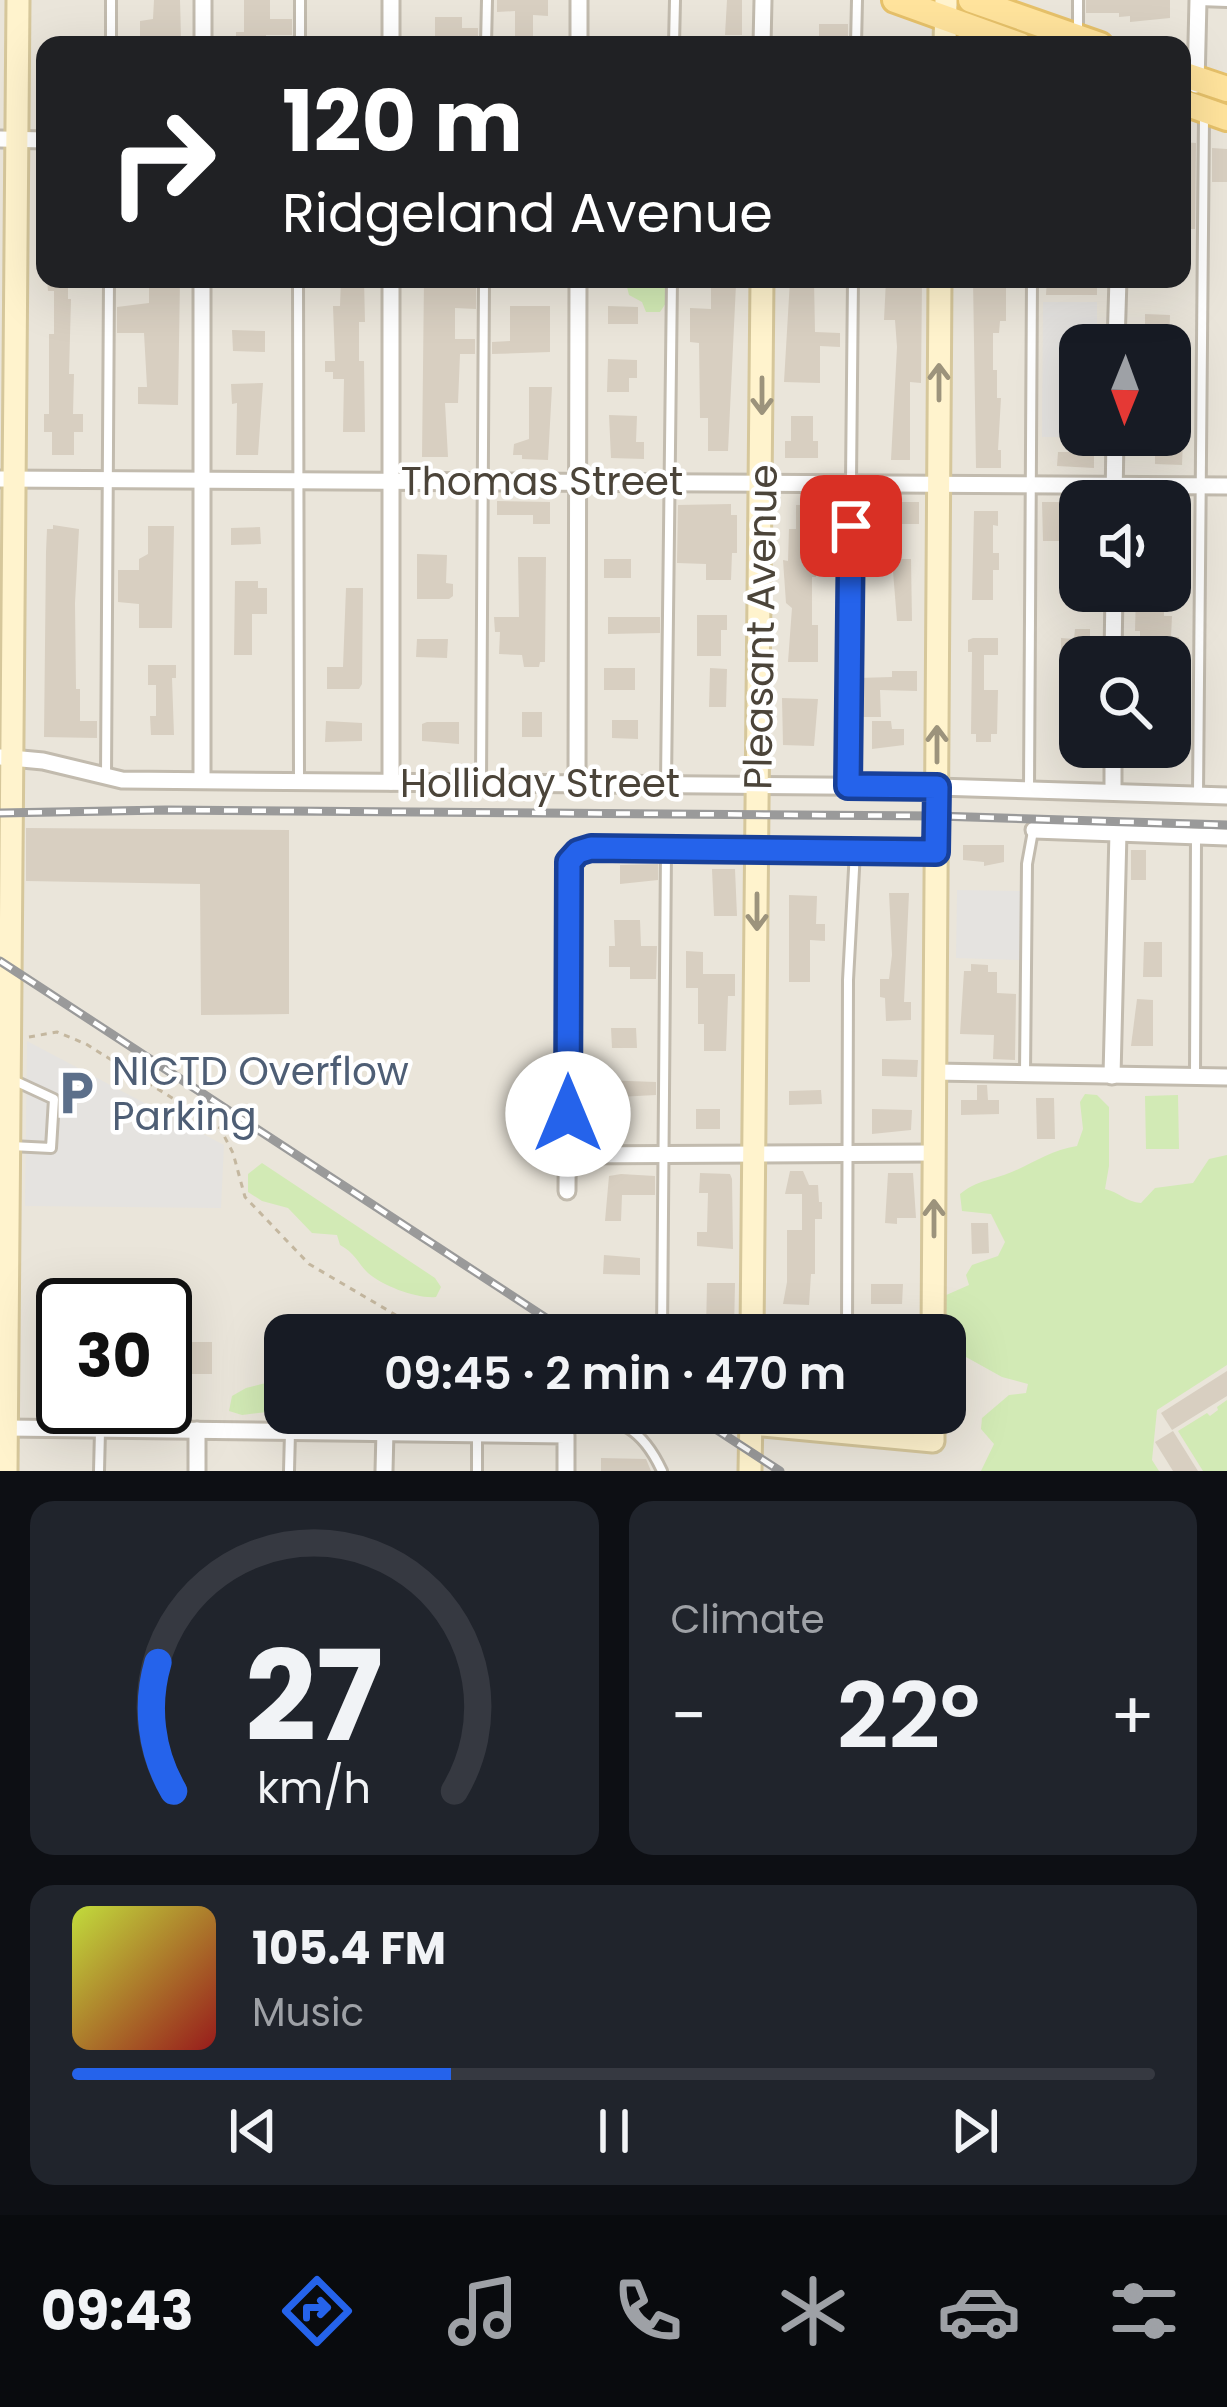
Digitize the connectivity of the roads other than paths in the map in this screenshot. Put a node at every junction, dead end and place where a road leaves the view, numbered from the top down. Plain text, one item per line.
1 (18, 0) edge
2 (111, 0) edge
3 (203, 0) edge
4 (300, 0) edge
5 (391, 0) edge
6 (488, 0) edge
7 (580, 0) edge
8 (675, 0) edge
9 (763, 0) edge
10 (857, 0) edge
11 (895, 0) edge
12 (970, 0) edge
13 (1078, 0) edge
14 (1198, 0) edge
15 (1227, 2) edge
16 (946, 9) edge
17 (111, 36) edge
18 (203, 36) edge
19 (300, 36) edge
20 (391, 36) edge
21 (486, 36) edge
22 (579, 36) edge
23 (674, 36) edge
24 (763, 36) edge
25 (856, 36) edge
26 (1002, 36) edge
27 (1074, 36) edge
28 (1088, 36) edge
29 (1191, 66) edge
30 (1191, 76) edge
31 (1191, 79) edge
32 (1227, 89) edge
33 (1200, 108) edge
34 (8, 139) edge
35 (109, 288) edge
36 (202, 288) edge
37 (298, 288) edge
38 (391, 288) edge
39 (484, 288) edge
40 (578, 288) edge
41 (672, 288) edge
42 (762, 288) edge
43 (854, 288) edge
44 (940, 288) edge
45 (1032, 288) edge
46 (1118, 288) edge
47 (1117, 324) edge
48 (6, 479) edge
49 (106, 480) junction
50 (392, 480) junction
51 (203, 481) junction
52 (297, 481) junction
53 (484, 481) junction
54 (578, 482) junction
55 (671, 482) junction
56 (762, 483) junction
57 (852, 483) junction
58 (939, 484) junction
59 (1030, 484) junction
60 (1200, 486) junction
61 (1227, 486) edge
62 (1059, 487) edge
63 (1191, 487) edge
64 (6, 757) edge
65 (1113, 768) edge
66 (106, 777) junction
67 (202, 780) junction
68 (299, 781) junction
69 (391, 782) junction
70 (481, 782) junction
71 (577, 783) junction
72 (666, 783) junction
73 (759, 785) junction
74 (848, 786) junction
75 (937, 787) junction
76 (1029, 788) junction
77 (1113, 791) junction
78 (1198, 794) junction
79 (1227, 796) edge
80 (1034, 830) joint
81 (1118, 832) junction
82 (1196, 836) junction
83 (1227, 837) edge
84 (666, 849) junction
85 (757, 849) junction
86 (855, 850) junction
87 (936, 852) junction
88 (5, 1043) edge
89 (935, 1072) junction
90 (1025, 1074) junction
91 (1112, 1076) junction
92 (1195, 1076) junction
93 (1227, 1077) edge
94 (10, 1079) junction
95 (9, 1146) junction
96 (846, 1154) junction
97 (934, 1154) junction
98 (664, 1155) junction
99 (755, 1155) junction
100 (567, 1156) junction
101 (567, 1191) dead end
102 (662, 1314) edge
103 (752, 1314) edge
104 (847, 1314) edge
105 (933, 1314) edge
106 (4, 1378) edge
107 (7, 1428) junction
108 (36, 1428) edge
109 (192, 1430) edge
110 (197, 1430) junction
111 (264, 1431) edge
112 (100, 1434) edge
113 (290, 1434) edge
114 (385, 1434) edge
115 (477, 1434) edge
116 (522, 1434) edge
117 (751, 1434) edge
118 (900, 1434) edge
119 (933, 1434) edge
120 (566, 1435) junction
121 (6, 1471) edge
122 (99, 1471) edge
123 (197, 1471) edge
124 (289, 1471) edge
125 (385, 1471) edge
126 (476, 1471) edge
127 (566, 1471) edge
128 (662, 1471) edge
129 (750, 1471) edge

1 - 34 street
2 - 17 lane
3 - 18 street
4 - 19 lane
5 - 20 street
6 - 21 lane
7 - 22 street
8 - 23 lane
9 - 24 street
10 - 25 lane
11 - 16 main road
12 - 27 main road
13 - 28 lane
14 - 15 lane
14 - 29 street
16 - 26 main road
30 - 32 main road
31 - 33 street
33 - 60 lane
34 - 48 street
35 - 49 lane
36 - 51 street
37 - 52 lane
38 - 50 street
39 - 53 lane
40 - 54 street
41 - 55 lane
42 -> 56 street, Pleasant Avenue
43 - 57 lane
58 -> 44 street
45 - 59 lane
46 - 47 street
48 - 49 street, Thomas Street
48 - 64 street
49 - 51 street, Thomas Street
49 - 66 lane
50 - 52 street, Thomas Street
50 - 53 street, Thomas Street
50 - 69 street
51 - 52 street, Thomas Street
51 - 67 street
52 - 68 lane
53 - 54 street, Thomas Street
53 - 70 lane
54 - 55 street, Thomas Street
54 - 71 street
55 - 56 street, Thomas Street
55 - 72 lane
56 - 57 street, Thomas Street
56 - 73 street, Pleasant Avenue
57 - 58 street, Thomas Street
57 - 74 lane
58 - 59 street, Thomas Street
75 -> 58 street
59 - 62 street, Thomas Street
59 - 76 lane
60 - 61 street, Thomas Street
60 - 63 street, Thomas Street
60 - 78 lane
64 - 66 street, Holliday Street
64 - 88 street
65 - 77 street
66 - 67 street, Holliday Street
67 - 68 street, Holliday Street
68 - 69 street, Holliday Street
69 - 70 street, Holliday Street
70 - 71 street, Holliday Street
71 - 72 street, Holliday Street
72 - 73 street, Holliday Street
73 - 74 street, Holliday Street
73 - 85 street, Pleasant Avenue
74 - 75 street, Holliday Street
75 - 76 street, Holliday Street
75 - 87 street
76 - 77 street, Holliday Street
77 - 78 street, Holliday Street
78 - 79 street, Holliday Street
80 - 81 street
80 - 90 lane
81 - 82 street
81 - 91 street
82 - 83 street
82 - 92 lane
84 - 85 street
84 - 98 lane
84 - 100 street
85 - 86 street
85 -> 99 street, Pleasant Avenue
86 - 87 street
86 - 96 lane
87 - 89 street
88 - 94 street
89 - 90 street
89 - 97 street
90 - 91 street
91 - 92 street
92 - 93 street
94 - 95 street
94 - 95 lane
95 - 106 street
96 - 97 street
96 - 99 street
96 - 104 lane
105 -> 97 street
98 - 99 street
98 - 100 street
98 - 102 lane
99 - 103 street, Pleasant Avenue
100 - 101 street
106 - 107 street
107 - 108 street
107 - 121 street
109 - 110 street
110 - 111 street
110 - 123 street
112 - 122 lane
113 - 124 lane
114 - 125 street
115 - 126 lane
116 - 120 street
117 - 129 street
118 - 119 street
120 - 127 street
120 - 128 lane

